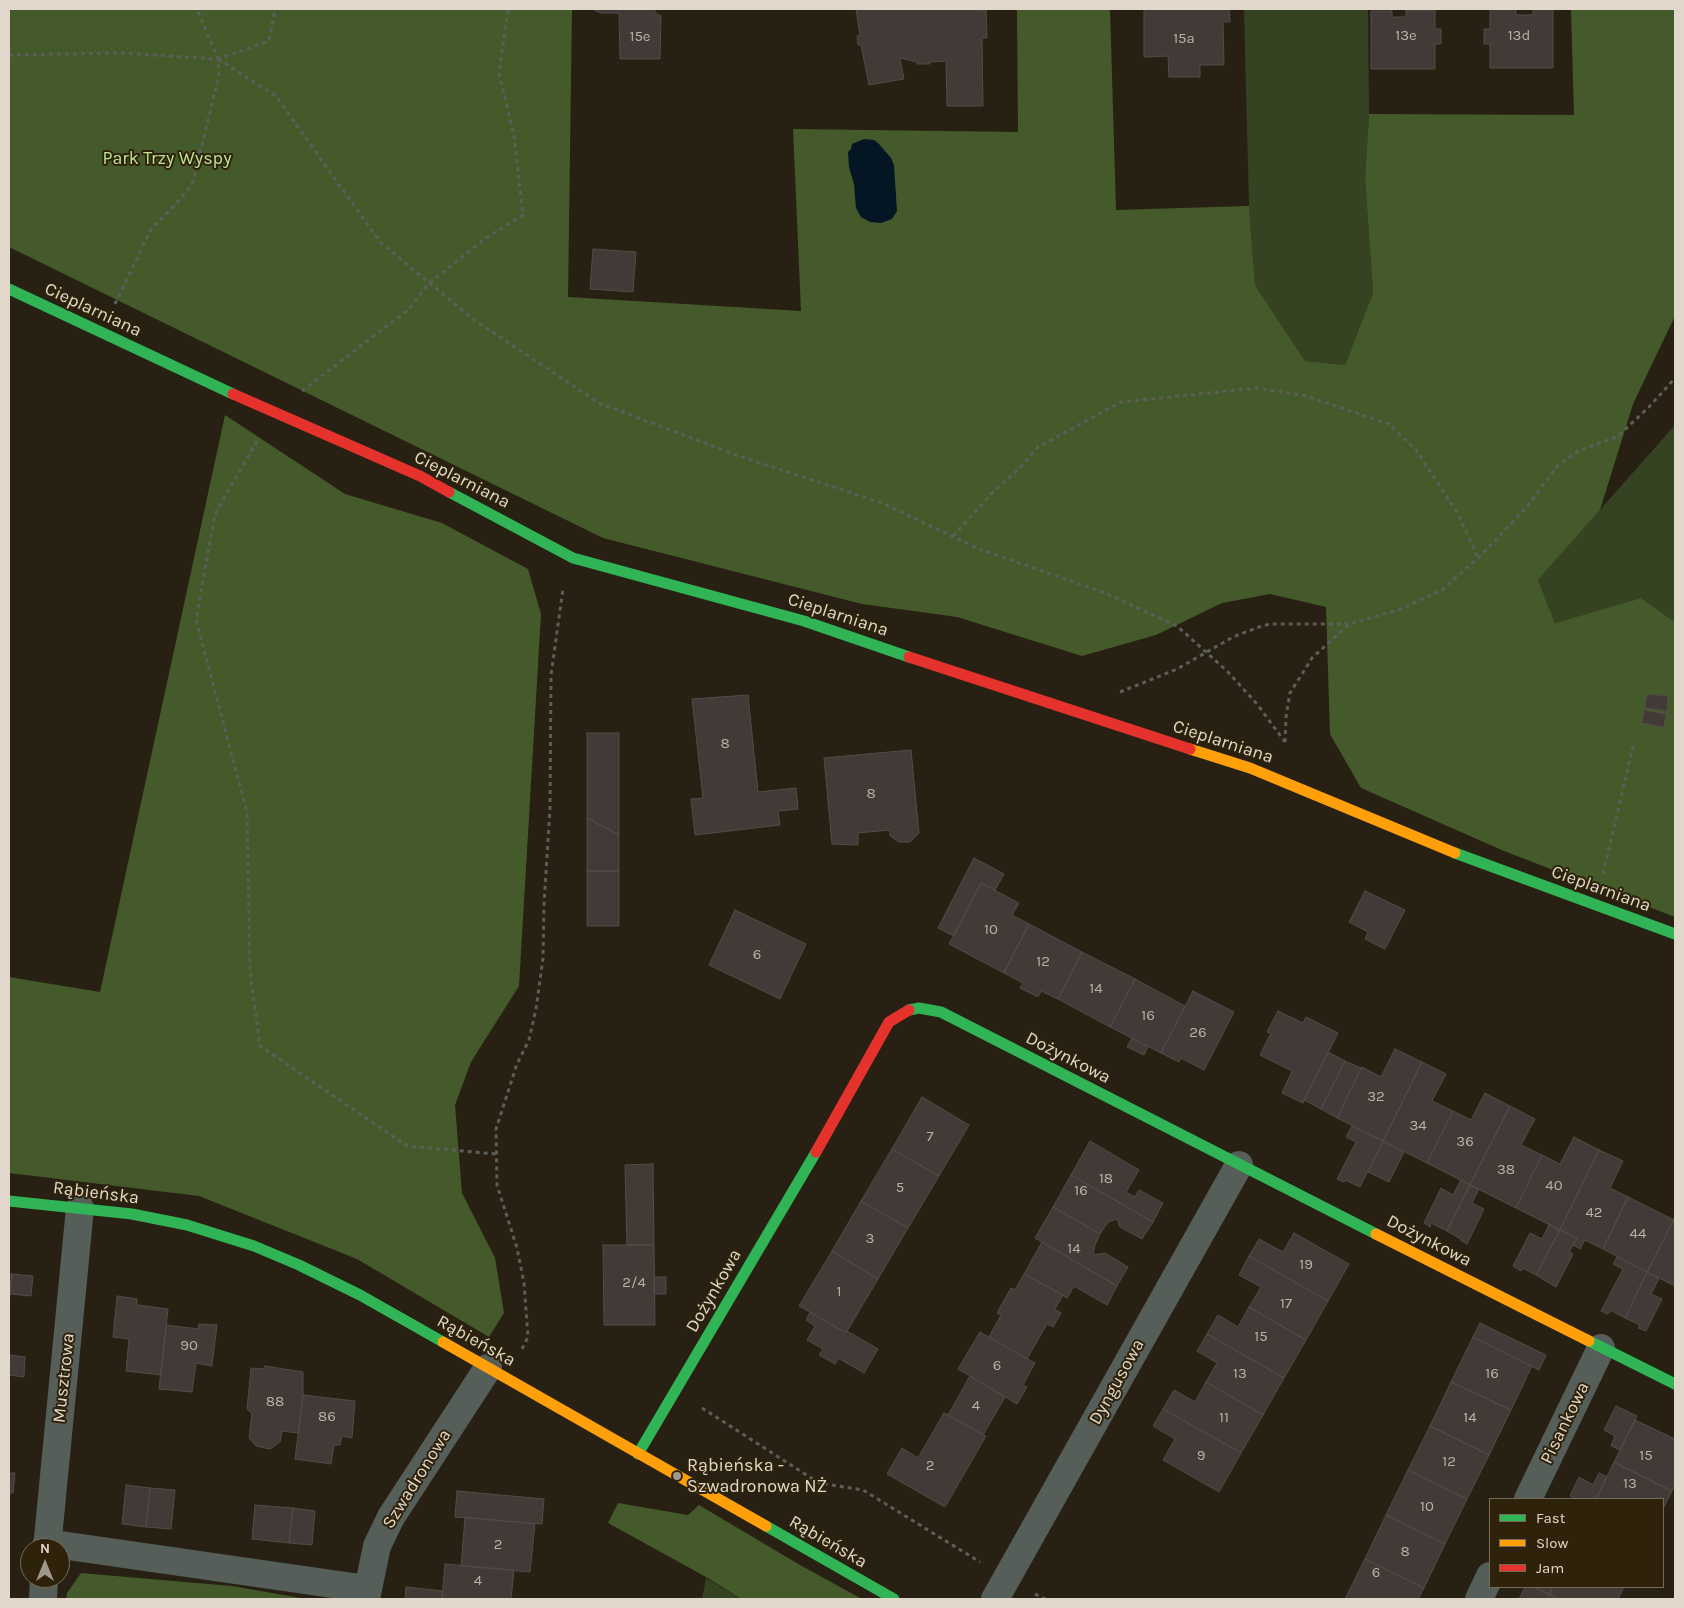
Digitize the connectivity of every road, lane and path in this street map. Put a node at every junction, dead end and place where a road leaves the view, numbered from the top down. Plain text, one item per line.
1 (197, 9) edge
2 (275, 9) edge
3 (508, 9) edge
4 (9, 55) edge
5 (218, 59) junction
6 (429, 283) junction
7 (9, 289) edge
8 (102, 333) junction
9 (1675, 378) edge
10 (273, 413) junction
11 (953, 536) junction
12 (573, 558) junction
13 (1478, 558) junction
14 (1349, 624) junction
15 (1205, 653) junction
16 (1112, 693) dead end
17 (1634, 742) dead end
18 (1596, 906) junction
19 (1675, 934) edge
20 (496, 1154) junction
21 (1238, 1165) junction
22 (9, 1201) edge
23 (80, 1208) junction
24 (1601, 1348) junction
25 (498, 1373) junction
26 (1675, 1384) edge
27 (676, 1391) junction
28 (638, 1454) junction
29 (1528, 1498) edge
30 (48, 1538) edge
31 (70, 1549) edge
32 (1489, 1578) edge
33 (1001, 1589) edge
34 (367, 1594) edge
35 (894, 1599) edge
36 (1045, 1599) edge
37 (1479, 1599) edge

1 - 5 path
2 - 5 path
3 - 6 path
4 - 5 path
5 - 6 path
5 - 8 path
6 - 10 path
6 - 11 path
7 - 8 street, Cieplarniana
8 - 10 street, Cieplarniana
9 - 13 path
10 - 12 street, Cieplarniana
10 - 20 path
11 - 13 path
11 - 15 path
12 - 18 street, Cieplarniana
12 - 20 path
13 - 14 path
14 - 15 path
14 - 15 path
15 - 16 path
17 - 18 path
18 - 19 street, Cieplarniana
20 - 25 path
21 - 24 street, Dożynkowa
21 - 27 street, Dożynkowa
21 - 33 street, Dyngusowa
22 - 23 street, Rąbieńska
23 - 25 street, Rąbieńska
23 - 30 street, Musztrowa
24 - 26 street, Dożynkowa
24 - 29 street, Pisankowa
25 - 28 street, Rąbieńska
25 - 34 street, Szwadronowa
27 - 28 street, Dożynkowa
27 - 33 path
28 - 35 street, Rąbieńska
31 - 34 street
32 - 37 street
33 - 36 path

